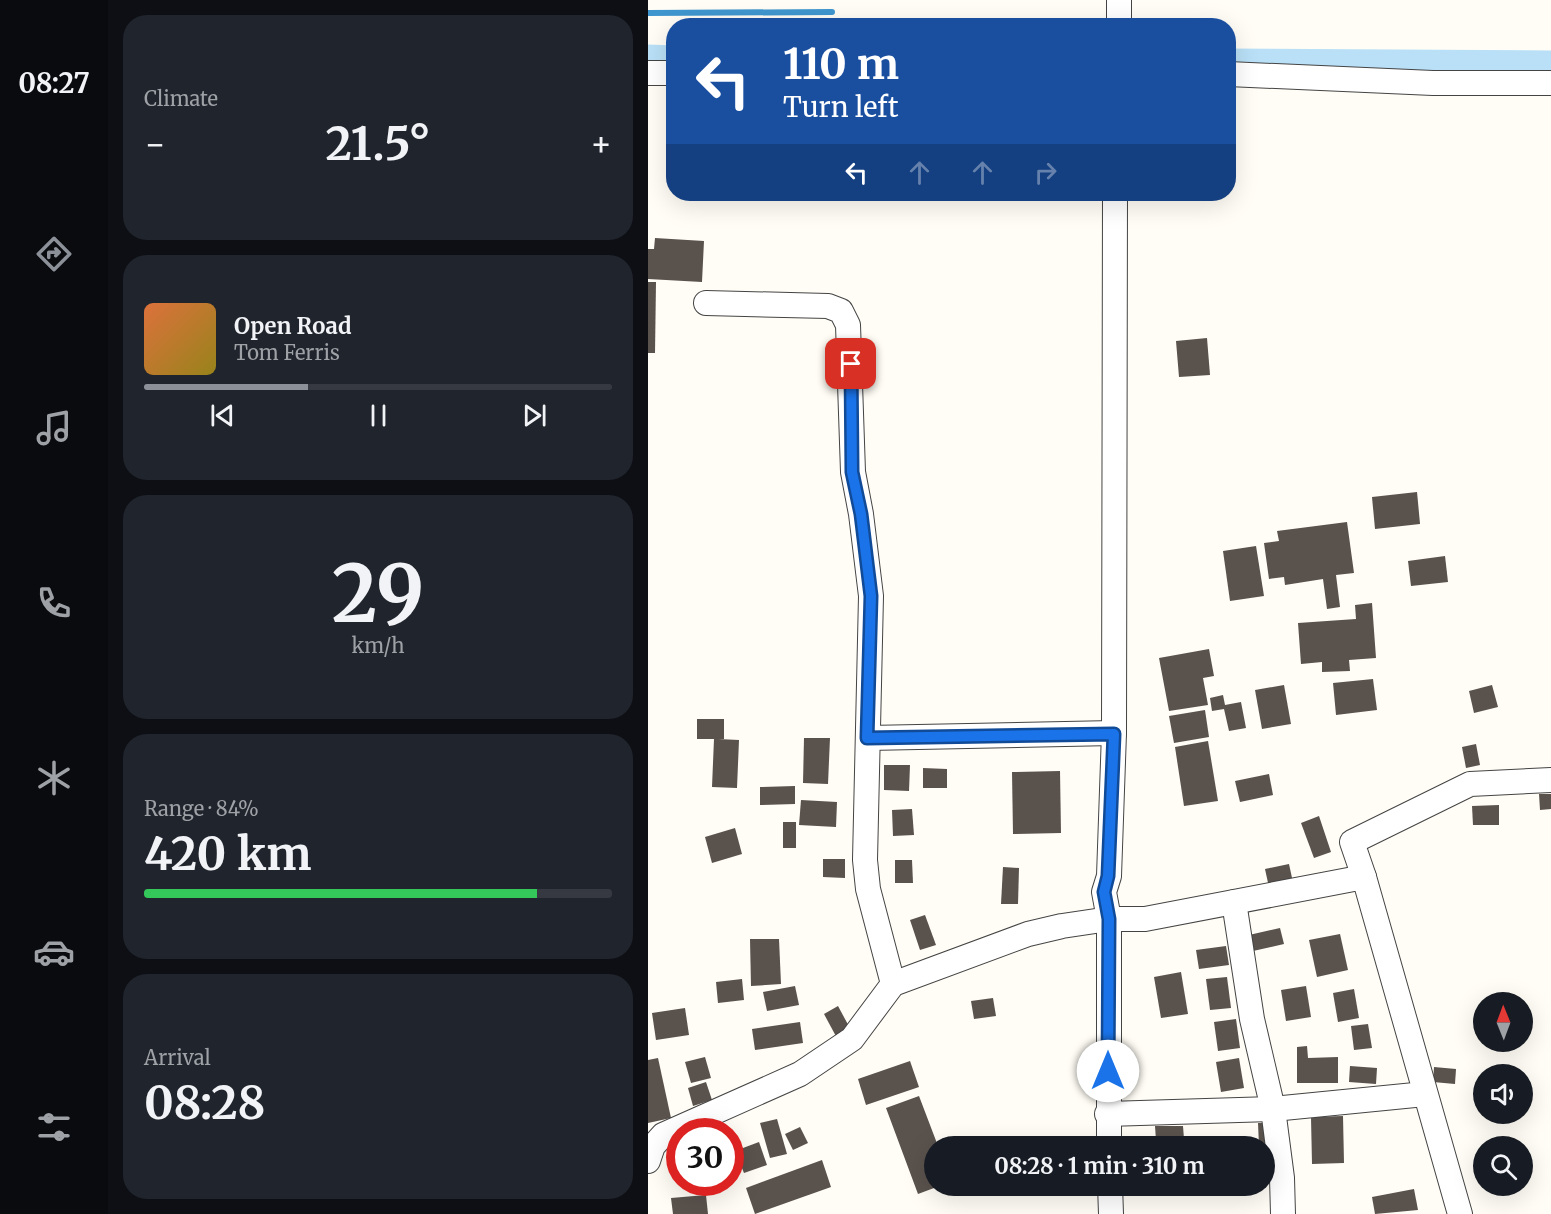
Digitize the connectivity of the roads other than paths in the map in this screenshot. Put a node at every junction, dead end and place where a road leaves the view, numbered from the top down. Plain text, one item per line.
1 (1119, 0) edge
2 (1119, 18) edge
3 (648, 73) edge
4 (666, 73) edge
5 (1236, 74) edge
6 (1551, 83) edge
7 (1114, 201) edge
8 (706, 303) dead end
9 (1114, 734) junction
10 (867, 738) junction
11 (1551, 780) edge
12 (1364, 878) junction
13 (1234, 902) junction
14 (1109, 919) junction
15 (893, 984) junction
16 (1425, 1094) junction
17 (1273, 1109) junction
18 (1107, 1114) junction
19 (1108, 1136) edge
20 (650, 1149) edge
21 (1110, 1196) edge
22 (1111, 1214) edge
23 (1283, 1214) edge
24 (1460, 1214) edge

1 - 2 street
3 - 4 street
5 - 6 street
7 - 9 street
8 - 10 street
9 - 10 street
9 - 14 street
10 - 15 street
11 - 12 street
12 - 13 street
12 - 16 street
13 - 14 street
13 - 17 street
14 - 15 street
14 - 18 street
15 - 20 street
16 - 17 street
16 - 24 street
17 - 18 street
17 - 23 street
18 - 19 street
21 - 22 street

